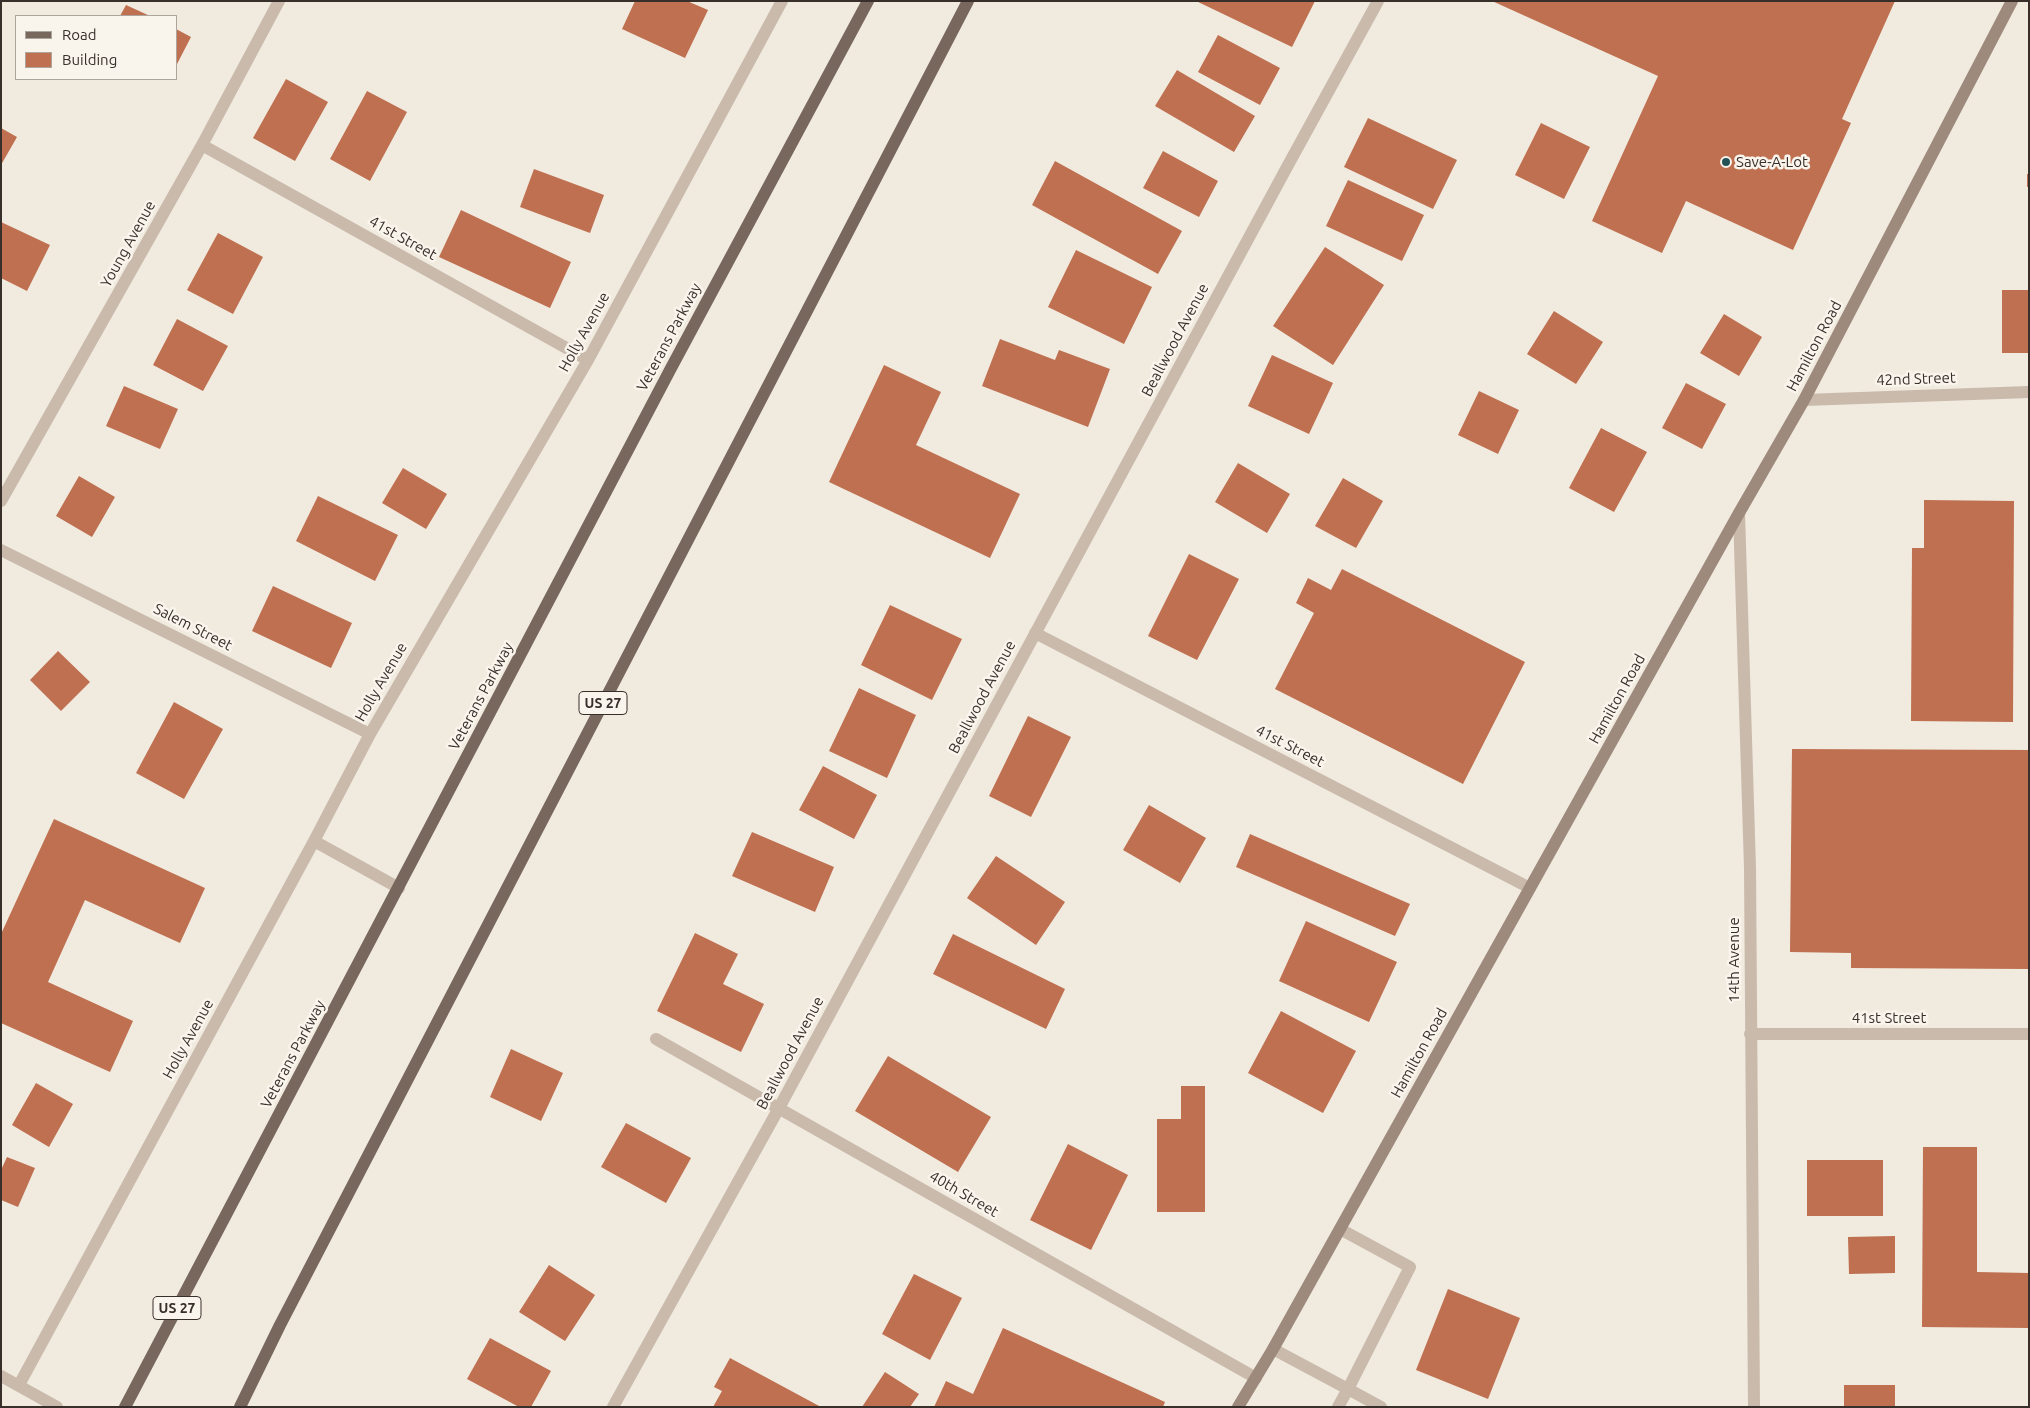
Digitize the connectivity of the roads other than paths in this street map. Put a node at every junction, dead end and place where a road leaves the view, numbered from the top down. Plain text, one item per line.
1 (279, 1) edge
2 (782, 1) edge
3 (868, 1) edge
4 (968, 1) edge
5 (1378, 1) edge
6 (2012, 1) edge
7 (202, 145) junction
8 (588, 360) junction
9 (2029, 392) edge
10 (1804, 400) junction
11 (1, 501) edge
12 (1739, 513) junction
13 (1, 550) edge
14 (1035, 633) junction
15 (370, 734) junction
16 (314, 841) junction
17 (399, 888) junction
18 (1530, 888) junction
19 (1750, 1034) junction
20 (2029, 1034) edge
21 (656, 1039) dead end
22 (779, 1108) junction
23 (1340, 1228) junction
24 (1273, 1348) junction
25 (1, 1376) edge
26 (1256, 1378) junction
27 (19, 1385) junction
28 (1348, 1389) junction
29 (57, 1407) edge
30 (125, 1407) edge
31 (240, 1407) edge
32 (613, 1407) edge
33 (1238, 1407) edge
34 (1338, 1407) edge
35 (1381, 1407) edge
36 (1754, 1407) edge

1 - 7 street, Young Avenue
2 - 8 street, Holly Avenue
3 - 17 main road, Veterans Parkway / US 27
4 - 31 main road, US 27
5 - 14 street, Beallwood Avenue
6 - 10 street, Hamilton Road
7 - 8 street, 41st Street
7 - 11 street, Young Avenue
8 - 15 street, Holly Avenue
9 - 10 street, 42nd Street
10 - 12 street, Hamilton Road
12 - 18 street, Hamilton Road
12 - 19 street, 14th Avenue
13 - 15 street, Salem Street
14 - 18 street, 41st Street
14 - 22 street, Beallwood Avenue
15 - 16 street, Holly Avenue
16 - 17 street
16 - 27 street, Holly Avenue
17 - 30 main road, Veterans Parkway / US 27
18 - 23 street, Hamilton Road
19 - 20 street, 41st Street
19 - 36 street, 14th Avenue
21 - 22 street, 40th Street
22 - 26 street, 40th Street
22 - 32 street, Beallwood Avenue
23 - 24 street, Hamilton Road
23 - 28 street
24 - 26 street, Hamilton Road
24 - 28 street
25 - 27 street
26 - 33 street, Hamilton Road
27 - 29 street
28 - 34 street
28 - 35 street

